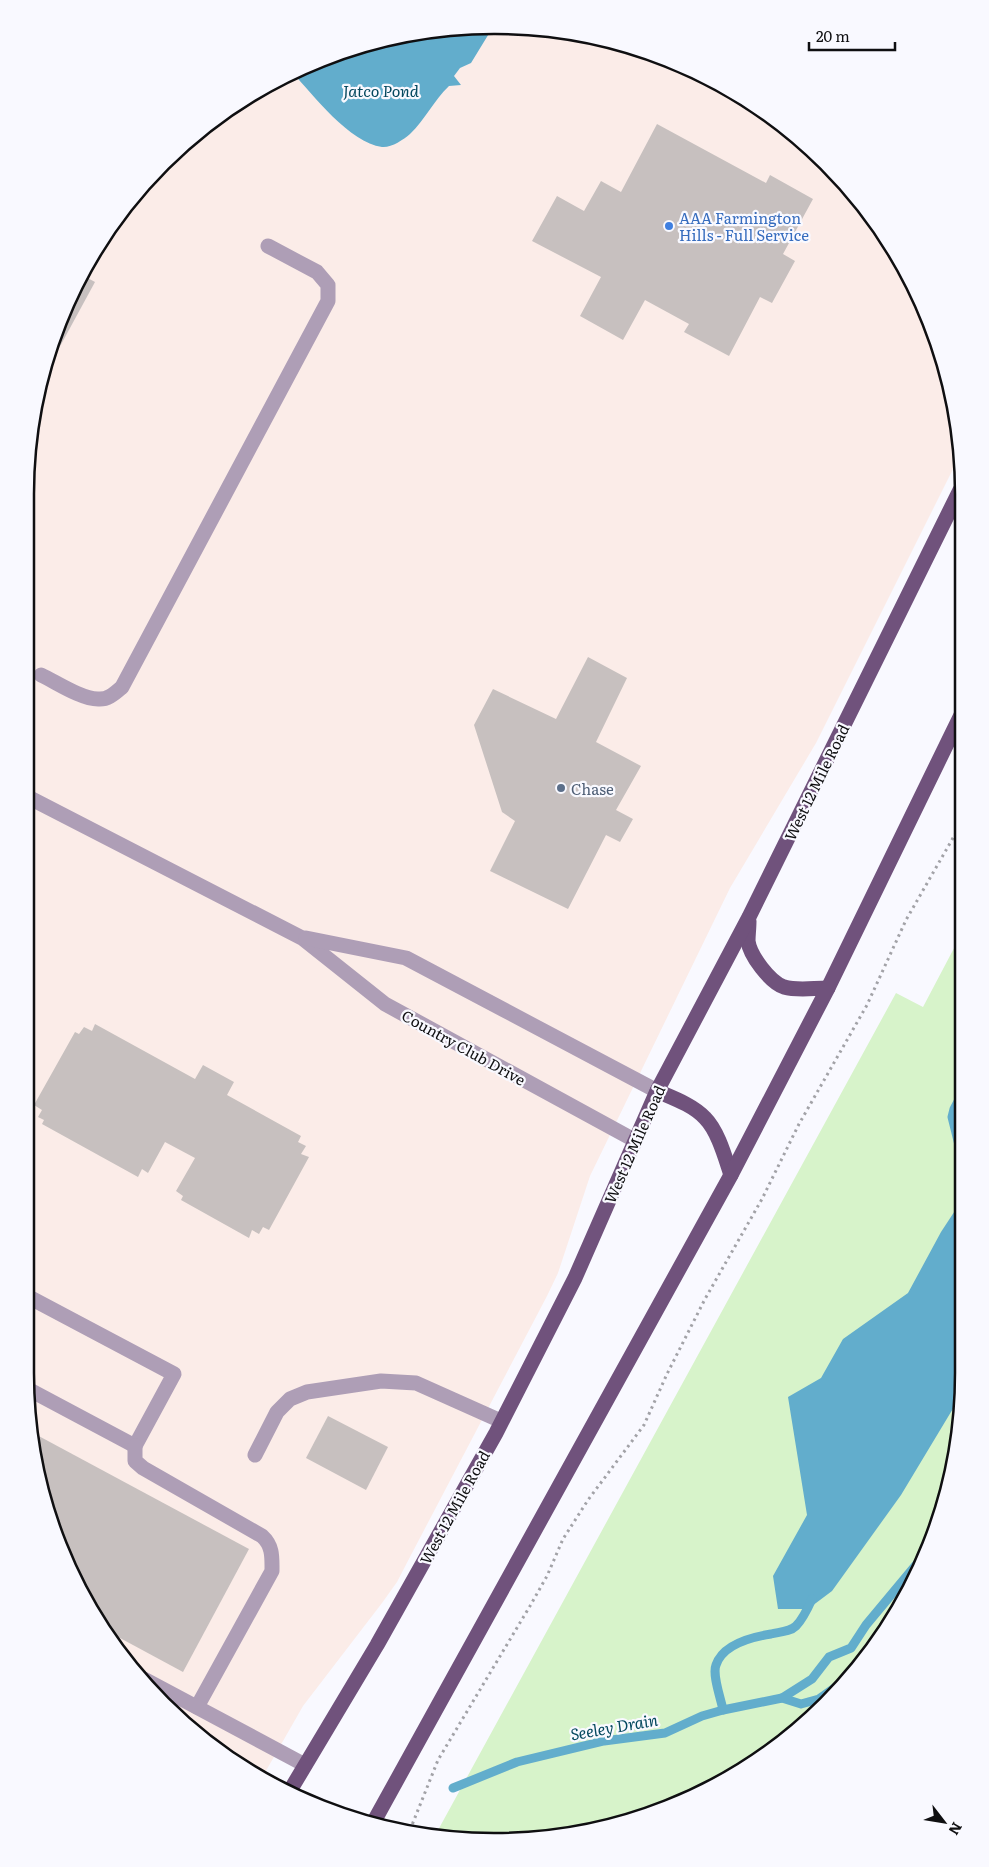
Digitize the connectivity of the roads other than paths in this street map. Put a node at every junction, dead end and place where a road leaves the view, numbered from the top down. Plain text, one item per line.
1 (268, 246) dead end
2 (955, 500) edge
3 (41, 675) dead end
4 (955, 727) edge
5 (34, 800) edge
6 (749, 917) junction
7 (302, 938) junction
8 (828, 988) junction
9 (657, 1091) junction
10 (636, 1140) junction
11 (731, 1175) junction
12 (34, 1301) edge
13 (35, 1393) edge
14 (502, 1421) junction
15 (135, 1446) junction
16 (255, 1455) dead end
17 (158, 1687) edge
18 (197, 1707) junction
19 (304, 1765) junction
20 (292, 1786) edge
21 (376, 1818) edge

1 - 3 street
2 - 6 main road, West 12 Mile Road
4 - 8 main road
5 - 7 street, Country Club Drive
6 - 8 main road
6 - 9 main road, West 12 Mile Road
7 - 9 street, Country Club Drive
7 - 10 street, Country Club Drive
8 - 11 main road
9 - 10 main road, West 12 Mile Road
9 - 11 main road
10 - 14 main road, West 12 Mile Road
11 - 21 main road
12 - 15 street
13 - 15 street
14 - 16 street
14 - 19 main road, West 12 Mile Road
15 - 18 street
17 - 18 street
18 - 19 street
19 - 20 main road, West 12 Mile Road

